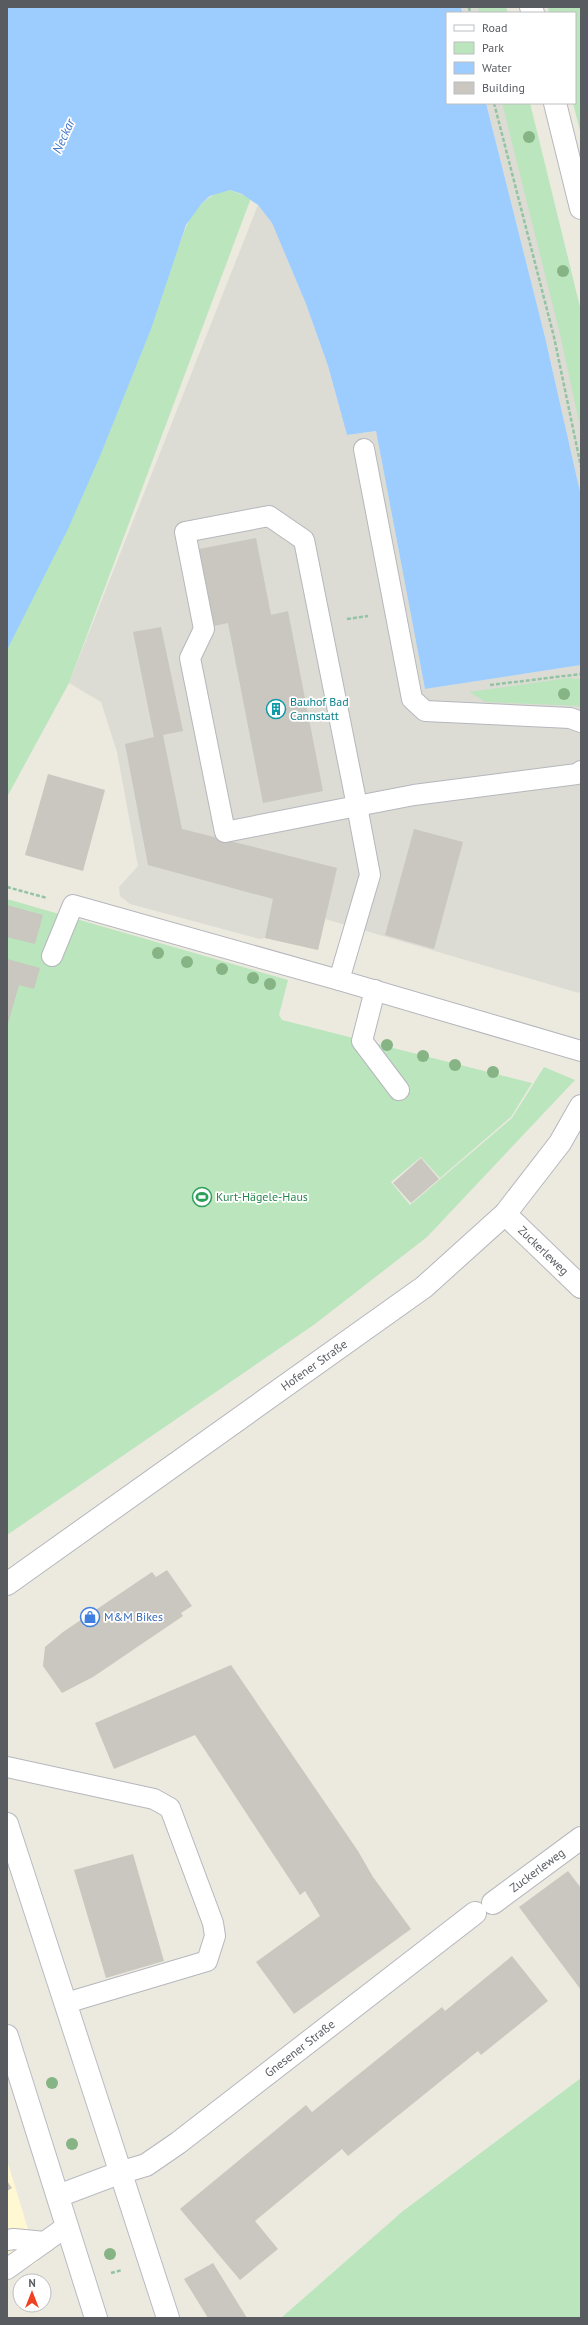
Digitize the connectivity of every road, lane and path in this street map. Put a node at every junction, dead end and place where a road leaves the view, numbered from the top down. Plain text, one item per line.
1 (494, 104) edge
2 (555, 104) edge
3 (581, 208) edge
4 (364, 449) dead end
5 (581, 467) edge
6 (371, 615) dead end
7 (344, 620) dead end
8 (581, 674) edge
9 (482, 686) dead end
10 (581, 722) edge
11 (581, 771) edge
12 (357, 806) junction
13 (7, 887) edge
14 (73, 906) junction
15 (52, 956) dead end
16 (339, 980) junction
17 (375, 990) junction
18 (581, 1050) edge
19 (399, 1090) dead end
20 (581, 1106) edge
21 (505, 1214) junction
22 (581, 1287) edge
23 (7, 1584) edge
24 (7, 1767) edge
25 (7, 1824) edge
26 (581, 1838) edge
27 (484, 1908) joint
28 (66, 2003) junction
29 (7, 2036) edge
30 (119, 2173) junction
31 (58, 2196) junction
32 (67, 2226) junction
33 (7, 2240) edge
34 (45, 2242) junction
35 (149, 2261) junction
36 (7, 2269) edge
37 (85, 2282) junction
38 (96, 2318) edge
39 (168, 2318) edge

1 - 5 path
2 - 3 street
4 - 10 lane
6 - 7 path
8 - 9 path
11 - 12 lane
12 - 12 lane
12 - 16 lane
13 - 14 path
14 - 15 lane
14 - 16 lane
16 - 17 lane
17 - 18 lane
17 - 19 lane
20 - 21 street, Hofener Straße
21 - 22 street, Zuckerleweg
21 - 23 street, Hofener Straße
24 - 28 lane
25 - 28 street
26 - 27 street, Zuckerleweg
27 - 30 street, Gnesener Straße
28 - 30 street
29 - 31 street
30 - 31 street, Gnesener Straße
30 - 35 street
31 - 32 street
32 - 34 lane
32 - 37 street
33 - 34 lane
34 - 36 lane
35 - 37 path
35 - 39 street
37 - 38 street

